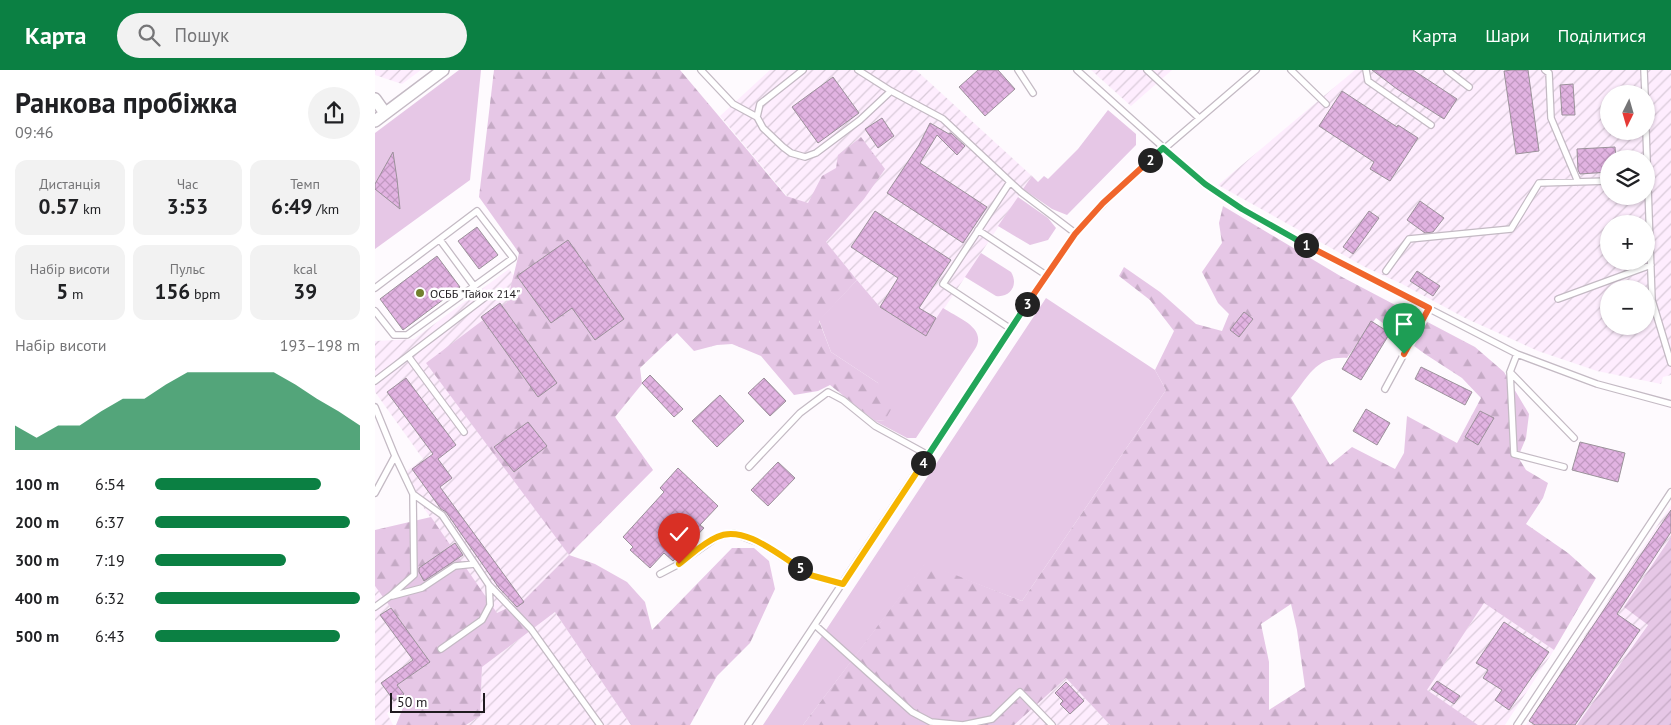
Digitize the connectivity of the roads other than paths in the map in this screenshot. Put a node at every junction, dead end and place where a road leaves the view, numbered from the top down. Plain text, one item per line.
1 (443, 70) edge
2 (701, 70) edge
3 (803, 70) edge
4 (858, 70) edge
5 (1018, 70) edge
6 (1077, 70) edge
7 (1147, 70) edge
8 (1256, 70) edge
9 (1291, 70) edge
10 (1366, 70) edge
11 (1447, 70) edge
12 (1545, 70) edge
13 (1644, 70) edge
14 (1645, 85) edge
15 (1469, 87) dead end
16 (891, 91) junction
17 (1033, 93) dead end
18 (375, 99) edge
19 (1326, 104) dead end
20 (385, 112) junction
21 (757, 117) junction
22 (1199, 118) junction
23 (375, 121) edge
24 (1431, 125) dead end
25 (1163, 148) junction
26 (1600, 181) edge
27 (1010, 182) junction
28 (1578, 182) junction
29 (978, 230) junction
30 (1075, 234) junction
31 (440, 240) junction
32 (1637, 270) edge
33 (1651, 270) edge
34 (1387, 271) dead end
35 (1047, 275) junction
36 (474, 286) junction
37 (375, 288) edge
38 (488, 295) dead end
39 (1558, 298) dead end
40 (1429, 308) junction
41 (375, 310) edge
42 (1011, 329) junction
43 (1517, 354) junction
44 (408, 356) junction
45 (1671, 363) edge
46 (1510, 372) junction
47 (375, 381) edge
48 (1385, 389) dead end
49 (1671, 404) edge
50 (375, 407) edge
51 (464, 432) dead end
52 (1574, 438) dead end
53 (928, 455) junction
54 (395, 456) junction
55 (749, 467) dead end
56 (1564, 467) dead end
57 (1671, 492) edge
58 (375, 493) edge
59 (413, 494) junction
60 (475, 564) junction
61 (660, 574) dead end
62 (843, 584) junction
63 (489, 585) junction
64 (390, 596) junction
65 (375, 607) edge
66 (815, 625) junction
67 (441, 649) dead end
68 (600, 725) edge
69 (748, 725) edge
70 (1052, 725) edge
71 (1517, 725) edge

1 - 20 street
2 - 21 lane
3 - 21 lane
4 - 16 lane
5 - 17 lane
6 - 25 lane
7 - 22 lane
8 - 22 lane
9 - 19 lane
10 - 24 lane
11 - 15 lane
12 - 28 lane
13 - 14 lane
16 - 21 lane
16 - 27 lane
18 - 20 street
20 - 23 street
22 - 25 lane
25 - 30 lane
25 - 40 lane
26 - 28 lane
27 - 29 lane
27 - 30 lane
28 - 34 lane
29 - 35 lane
29 - 42 lane
30 - 35 lane
31 - 36 lane
31 - 36 lane
31 - 37 lane
32 - 39 lane
33 - 45 lane
35 - 42 lane
36 - 41 lane
38 - 44 lane
40 - 43 lane
40 - 48 lane
42 - 53 lane
43 - 46 lane
43 - 49 lane
44 - 47 lane
44 - 51 lane
46 - 52 lane
46 - 56 lane
50 - 54 lane
53 - 55 lane
53 - 62 lane
54 - 58 lane
54 - 59 lane
57 - 71 lane
59 - 60 lane
59 - 64 lane
60 - 63 lane
60 - 64 lane
61 - 62 lane
62 - 66 lane
63 - 67 lane
63 - 68 lane
64 - 65 lane
66 - 69 lane
66 - 70 lane

